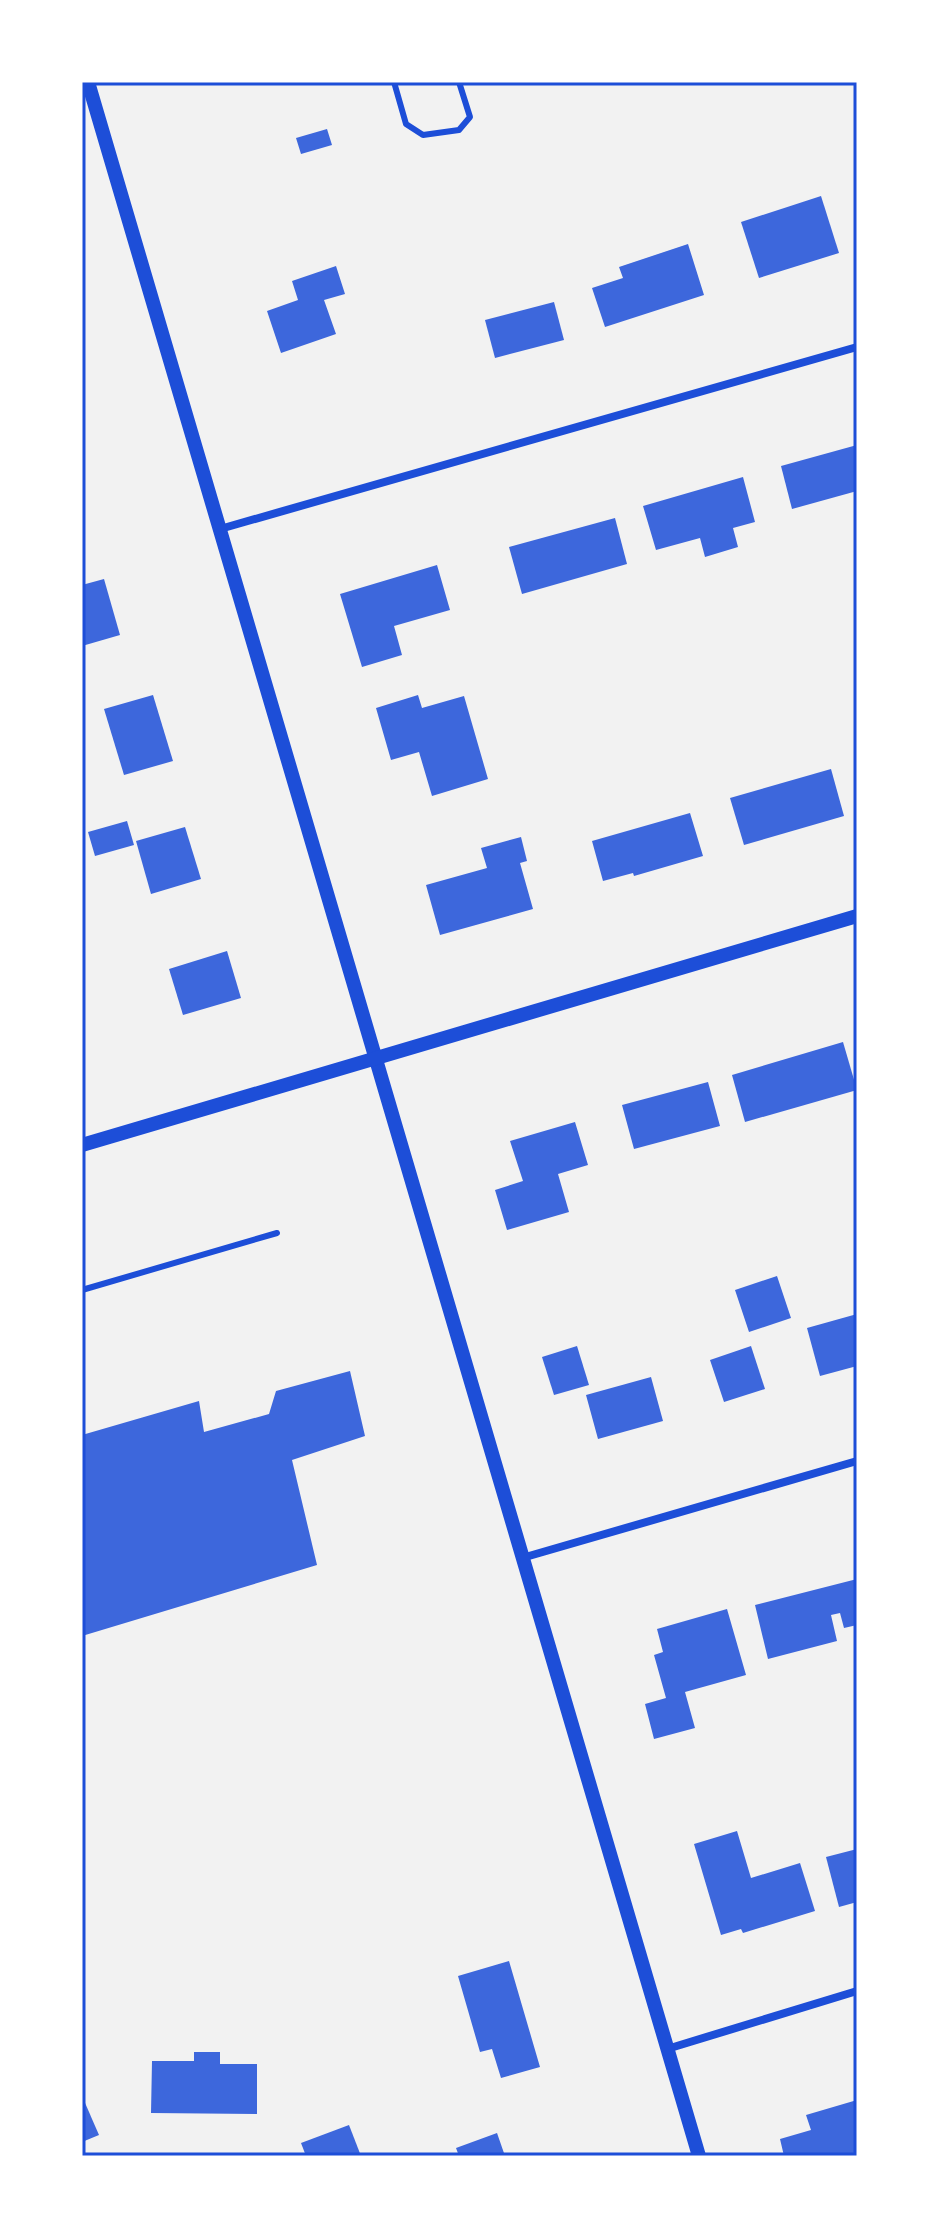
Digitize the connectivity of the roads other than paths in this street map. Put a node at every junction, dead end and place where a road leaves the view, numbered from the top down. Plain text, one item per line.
1 (88, 82) edge
2 (394, 82) edge
3 (459, 82) edge
4 (857, 347) edge
5 (220, 529) junction
6 (857, 916) edge
7 (375, 1058) junction
8 (82, 1145) edge
9 (277, 1233) dead end
10 (82, 1290) edge
11 (857, 1461) edge
12 (521, 1559) junction
13 (857, 1991) edge
14 (667, 2049) junction
15 (699, 2156) edge

1 - 5 street
2 - 3 lane
4 - 5 street
5 - 7 street
6 - 7 street
7 - 8 street
7 - 12 street
9 - 10 lane
11 - 12 street
12 - 14 street
13 - 14 street
14 - 15 street

